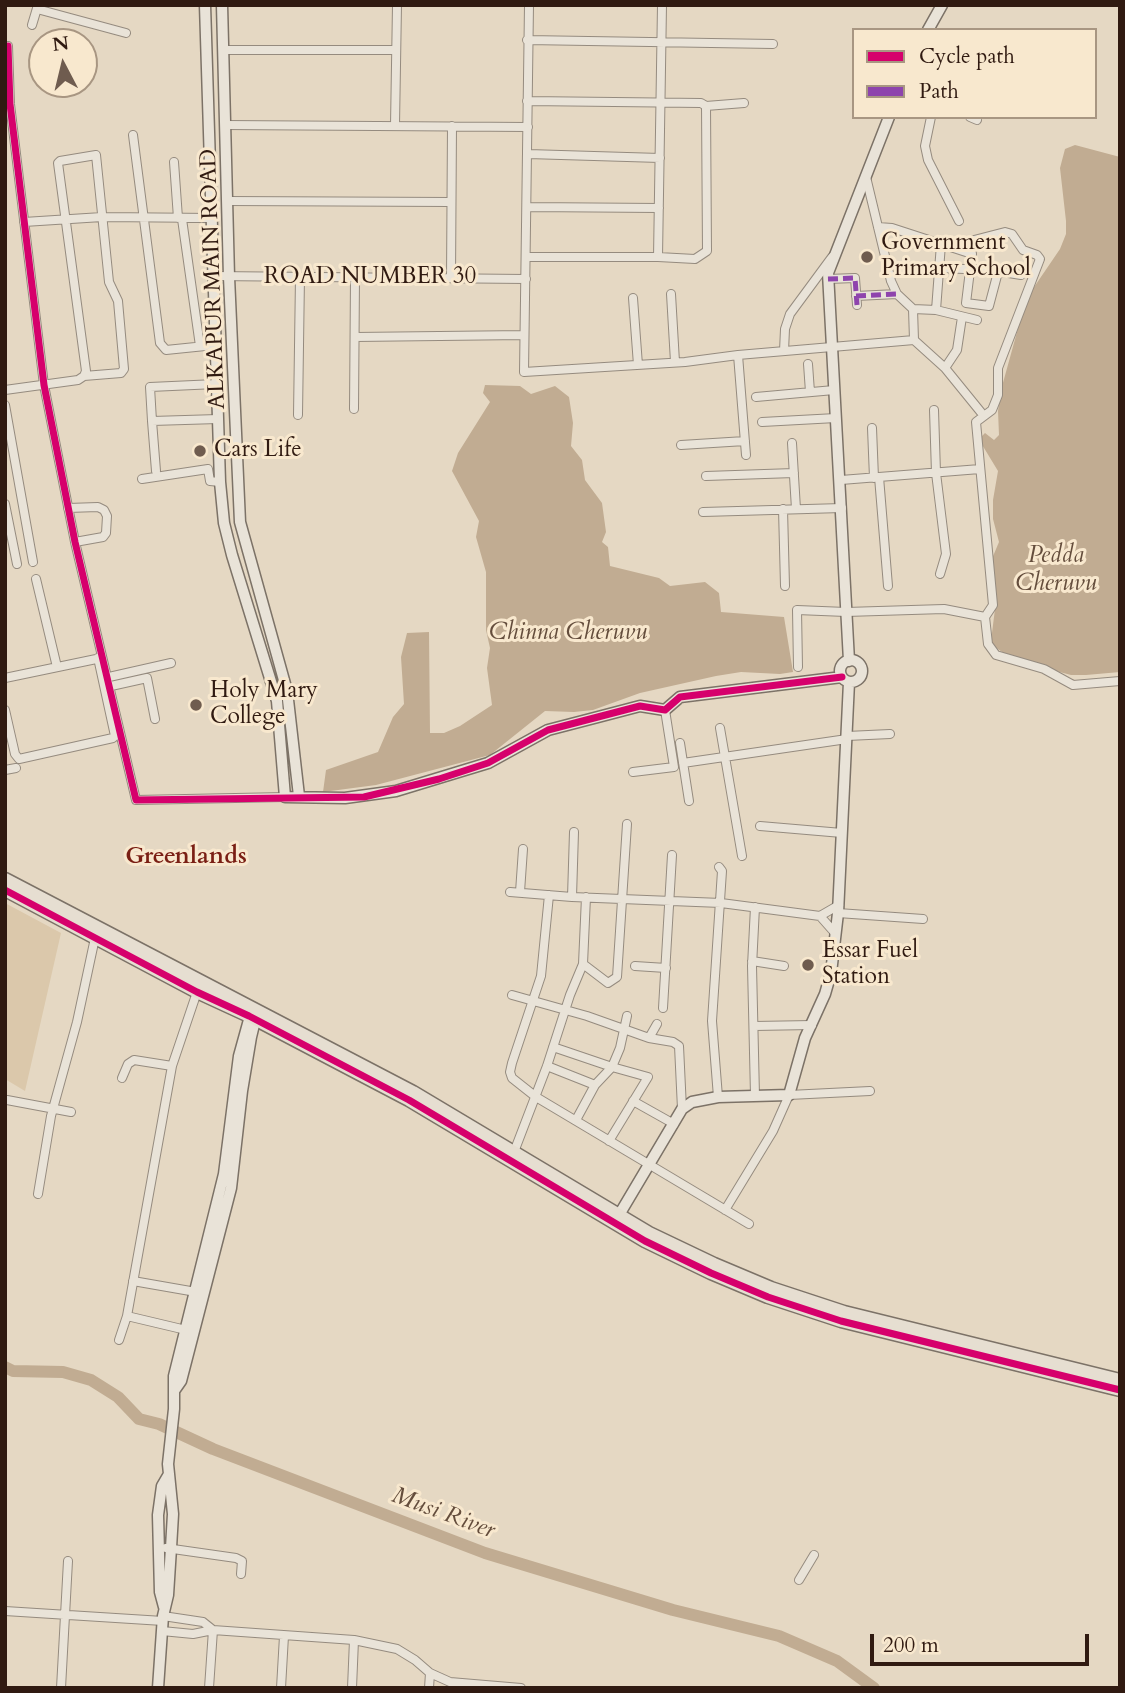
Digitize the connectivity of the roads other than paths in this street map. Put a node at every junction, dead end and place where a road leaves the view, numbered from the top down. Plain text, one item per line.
1 (205, 5) edge
2 (222, 5) edge
3 (397, 5) edge
4 (529, 5) edge
5 (662, 5) edge
6 (942, 5) edge
7 (37, 7) edge
8 (32, 25) dead end
9 (929, 28) edge
10 (126, 33) dead end
11 (527, 40) junction
12 (662, 42) junction
13 (773, 44) dead end
14 (8, 46) dead end
15 (223, 50) junction
16 (396, 50) junction
17 (527, 101) junction
18 (661, 103) junction
19 (744, 103) dead end
20 (8, 104) edge
21 (706, 106) junction
22 (888, 119) edge
23 (931, 119) edge
24 (225, 125) junction
25 (395, 125) junction
26 (452, 126) junction
27 (528, 127) junction
28 (133, 135) dead end
29 (528, 154) junction
30 (660, 158) junction
31 (174, 162) dead end
32 (866, 177) junction
33 (227, 201) junction
34 (451, 202) junction
35 (527, 207) junction
36 (659, 208) junction
37 (102, 217) junction
38 (144, 218) junction
39 (180, 218) junction
40 (213, 218) junction
41 (65, 219) junction
42 (959, 221) dead end
43 (24, 222) junction
44 (878, 227) junction
45 (941, 244) junction
46 (961, 250) junction
47 (836, 253) junction
48 (526, 257) junction
49 (658, 257) junction
50 (939, 268) junction
51 (970, 270) junction
52 (999, 272) junction
53 (1021, 275) dead end
54 (213, 276) junction
55 (229, 277) junction
56 (300, 277) junction
57 (355, 278) junction
58 (451, 278) junction
59 (526, 279) junction
60 (828, 279) junction
61 (671, 294) dead end
62 (897, 294) junction
63 (633, 298) dead end
64 (913, 309) junction
65 (936, 310) junction
66 (962, 317) junction
67 (977, 320) dead end
68 (524, 335) junction
69 (355, 337) junction
70 (914, 340) junction
71 (215, 345) junction
72 (200, 346) junction
73 (830, 347) junction
74 (785, 351) junction
75 (738, 355) junction
76 (675, 362) junction
77 (808, 364) dead end
78 (638, 365) junction
79 (945, 369) junction
80 (84, 376) junction
81 (44, 384) junction
82 (216, 384) junction
83 (5, 390) edge
84 (834, 390) junction
85 (810, 392) junction
86 (755, 397) dead end
87 (5, 405) edge
88 (354, 409) dead end
89 (934, 410) dead end
90 (298, 415) dead end
91 (984, 416) junction
92 (836, 418) junction
93 (218, 419) junction
94 (152, 421) junction
95 (762, 422) dead end
96 (872, 428) dead end
97 (745, 441) junction
98 (792, 443) dead end
99 (681, 445) dead end
100 (746, 455) dead end
101 (980, 469) junction
102 (156, 471) dead end
103 (794, 473) junction
104 (936, 473) junction
105 (706, 476) dead end
106 (877, 477) junction
107 (142, 479) dead end
108 (841, 480) junction
109 (220, 481) junction
110 (5, 504) edge
111 (68, 508) junction
112 (842, 508) junction
113 (783, 509) junction
114 (796, 509) junction
115 (703, 512) dead end
116 (241, 528) junction
117 (227, 532) junction
118 (75, 542) junction
119 (33, 562) dead end
120 (17, 564) dead end
121 (940, 574) dead end
122 (36, 579) dead end
123 (785, 586) dead end
124 (888, 586) dead end
125 (846, 612) junction
126 (985, 617) junction
127 (101, 658) junction
128 (849, 661) junction
129 (171, 663) dead end
130 (57, 667) junction
131 (798, 667) dead end
132 (5, 678) edge
133 (846, 680) junction
134 (110, 681) junction
135 (1120, 681) edge
136 (665, 710) junction
137 (5, 712) edge
138 (155, 719) dead end
139 (719, 728) dead end
140 (890, 734) dead end
141 (847, 738) junction
142 (680, 743) dead end
143 (724, 756) junction
144 (683, 762) junction
145 (16, 768) dead end
146 (5, 770) edge
147 (633, 772) dead end
148 (299, 796) junction
149 (285, 797) junction
150 (689, 801) dead end
151 (627, 824) dead end
152 (760, 826) dead end
153 (575, 832) dead end
154 (842, 833) junction
155 (523, 849) dead end
156 (672, 855) dead end
157 (742, 856) dead end
158 (719, 867) dead end
159 (5, 878) edge
160 (5, 890) edge
161 (510, 891) dead end
162 (520, 892) junction
163 (549, 895) junction
164 (572, 897) junction
165 (586, 897) junction
166 (622, 899) junction
167 (670, 900) junction
168 (721, 903) junction
169 (755, 907) junction
170 (839, 909) junction
171 (820, 916) junction
172 (923, 919) dead end
173 (835, 933) junction
174 (94, 938) junction
175 (752, 961) junction
176 (583, 964) junction
177 (635, 966) dead end
178 (784, 966) dead end
179 (666, 968) junction
180 (197, 992) junction
181 (512, 995) dead end
182 (533, 1001) junction
183 (663, 1008) dead end
184 (564, 1010) junction
185 (254, 1013) junction
186 (627, 1016) dead end
187 (657, 1024) dead end
188 (812, 1025) junction
189 (754, 1026) junction
190 (624, 1029) junction
191 (649, 1038) junction
192 (553, 1047) junction
193 (172, 1066) junction
194 (547, 1066) junction
195 (612, 1067) junction
196 (122, 1078) dead end
197 (595, 1085) junction
198 (870, 1091) dead end
199 (789, 1095) junction
200 (755, 1096) junction
201 (536, 1097) junction
202 (718, 1097) junction
203 (7, 1100) edge
204 (633, 1101) junction
205 (54, 1108) junction
206 (682, 1109) junction
207 (71, 1112) dead end
208 (576, 1120) junction
209 (674, 1124) junction
210 (609, 1141) junction
211 (514, 1152) junction
212 (650, 1165) junction
213 (38, 1194) dead end
214 (725, 1210) junction
215 (619, 1215) junction
216 (749, 1224) dead end
217 (210, 1252) junction
218 (133, 1281) junction
219 (196, 1292) junction
220 (127, 1316) junction
221 (187, 1330) junction
222 (119, 1340) dead end
223 (1120, 1380) edge
224 (1120, 1390) edge
225 (174, 1391) junction
226 (168, 1469) junction
227 (159, 1547) junction
228 (171, 1548) junction
229 (814, 1555) dead end
230 (68, 1561) dead end
231 (241, 1574) dead end
232 (799, 1580) dead end
233 (5, 1611) edge
234 (65, 1615) junction
235 (163, 1619) junction
236 (213, 1630) junction
237 (284, 1636) junction
238 (354, 1640) junction
239 (430, 1673) junction
240 (499, 1687) edge
241 (61, 1688) edge
242 (158, 1688) edge
243 (209, 1688) edge
244 (281, 1688) edge
245 (352, 1688) edge
246 (429, 1688) edge
247 (521, 1688) edge

1 - 40 street, ALKAPUR MAIN ROAD
2 - 15 street, ALKAPUR MAIN ROAD
3 - 16 street
4 - 11 street
5 - 12 street
6 - 9 street
7 - 8 street
7 - 10 street
11 - 12 street
11 - 17 street
12 - 13 street
12 - 18 street
14 - 20 street
15 - 16 street
15 - 24 street, ALKAPUR MAIN ROAD
16 - 25 street
17 - 18 street
17 - 27 street
18 - 21 street
18 - 30 street
19 - 21 street
20 - 43 street
21 - 49 street
22 - 32 street
23 - 42 street
24 - 25 street
24 - 33 street, ALKAPUR MAIN ROAD
25 - 26 street
26 - 27 street
26 - 34 street
27 - 29 street
28 - 38 street
29 - 30 street
29 - 35 street
30 - 36 street
31 - 39 street
32 - 44 street
32 - 47 street
33 - 34 street
33 - 55 street, ALKAPUR MAIN ROAD
34 - 58 street
35 - 36 street
35 - 48 street
36 - 49 street
37 - 38 street
37 - 41 street
37 - 41 street
37 - 80 street
38 - 39 street
38 - 72 street
39 - 40 street
39 - 72 street
40 - 54 street, ALKAPUR MAIN ROAD
41 - 43 street
41 - 80 street
43 - 81 street
44 - 45 street
44 - 62 street
45 - 46 street
45 - 50 street
46 - 51 street
46 - 91 street
47 - 60 street
47 - 74 street
48 - 49 street
48 - 59 street
50 - 51 street
50 - 65 street
51 - 52 street
51 - 52 street
52 - 53 street
54 - 55 street, ROAD NUMBER 30
54 - 71 street, ALKAPUR MAIN ROAD
55 - 56 street, ROAD NUMBER 30
55 - 116 street, ALKAPUR MAIN ROAD
56 - 57 street, ROAD NUMBER 30
56 - 90 street
57 - 58 street, ROAD NUMBER 30
57 - 69 street
58 - 59 street, ROAD NUMBER 30
59 - 68 street
60 - 62 street
60 - 73 street
61 - 76 street
62 - 64 street
63 - 78 street
64 - 65 street
64 - 70 street
65 - 66 street
66 - 67 street
66 - 79 street
68 - 69 street
68 - 78 street
69 - 88 street
70 - 73 street
70 - 79 street
71 - 72 street
71 - 82 street, ALKAPUR MAIN ROAD
73 - 74 street
73 - 84 street
74 - 75 street
75 - 76 street
75 - 97 street
76 - 78 street
77 - 85 street
79 - 91 street
80 - 81 street
81 - 83 street
81 - 111 street
82 - 93 street, ALKAPUR MAIN ROAD
82 - 94 street
84 - 85 street
84 - 92 street
85 - 86 street
87 - 119 street
89 - 104 street
91 - 101 street
92 - 95 street
92 - 108 street
93 - 94 street
93 - 109 street, ALKAPUR MAIN ROAD
94 - 102 street
96 - 106 street
97 - 99 street
97 - 100 street
98 - 103 street
101 - 104 street
101 - 126 street
103 - 105 street
103 - 114 street
104 - 106 street
104 - 121 street
106 - 108 street
106 - 124 street
107 - 109 street
108 - 112 street
109 - 117 street, ALKAPUR MAIN ROAD
110 - 120 street
111 - 118 street
111 - 118 street
112 - 114 street
112 - 125 street
113 - 114 street
113 - 115 street
113 - 123 street
116 - 117 street
116 - 148 street, ALKAPUR MAIN ROAD
117 - 149 street, ALKAPUR MAIN ROAD
118 - 127 street
122 - 130 street
125 - 126 street
125 - 128 street
125 - 131 street
126 - 135 street
127 - 130 street
127 - 134 street
127 - 137 street
128 - 133 street
128 - 133 street
129 - 134 street
130 - 132 street
133 - 136 street
133 - 141 street
134 - 138 street
134 - 149 street
136 - 147 street
136 - 148 street
139 - 143 street
140 - 141 street
141 - 143 street
141 - 154 street
142 - 144 street
143 - 144 street
143 - 157 street
144 - 150 street
145 - 146 street
148 - 149 street
151 - 166 street
152 - 154 street
153 - 164 street
154 - 170 street
155 - 162 street
156 - 167 street
158 - 168 street
159 - 185 main road
160 - 174 main road
161 - 162 street
162 - 163 street
163 - 164 street
163 - 182 street
164 - 165 street
165 - 166 street
165 - 176 street
166 - 167 street
166 - 176 street
167 - 168 street
167 - 179 street
168 - 169 street
168 - 202 street
169 - 171 street
169 - 175 street
170 - 171 street
170 - 172 street
170 - 173 street
171 - 173 street
173 - 188 street
174 - 180 main road
174 - 205 street
175 - 178 street
175 - 189 street
176 - 184 street
177 - 179 street
179 - 183 street
180 - 185 main road
180 - 193 street
181 - 182 street
182 - 184 street
182 - 201 street
184 - 190 street
184 - 192 street
185 - 211 main road
185 - 217 street
185 - 224 main road
186 - 190 street
187 - 191 street
188 - 189 street
188 - 199 street
189 - 200 street
190 - 191 street
190 - 195 street
191 - 206 street
192 - 194 street
192 - 195 street
193 - 196 street
193 - 218 street
194 - 197 street
194 - 201 street
195 - 197 street
195 - 204 street
197 - 208 street
198 - 199 street
199 - 200 street
199 - 214 street
200 - 202 street
201 - 208 street
201 - 211 street
202 - 206 street
203 - 205 street
204 - 209 street
204 - 210 street
205 - 207 street
205 - 213 street
206 - 209 street
208 - 210 street
209 - 212 street
210 - 212 street
211 - 215 main road
212 - 214 street
212 - 215 street
214 - 216 street
215 - 223 main road
217 - 219 street
217 - 225 street
218 - 219 street
218 - 220 street
219 - 221 street
220 - 221 street
220 - 222 street
221 - 225 street
225 - 226 street
226 - 227 street
226 - 228 street
227 - 228 street
227 - 235 street
228 - 231 street
228 - 235 street
229 - 232 street
230 - 234 street
233 - 234 street
234 - 235 street
234 - 241 street
235 - 236 street
235 - 236 street
235 - 242 street
236 - 237 street
236 - 243 street
237 - 238 street
237 - 244 street
238 - 239 street
238 - 245 street
239 - 240 street
239 - 246 street
240 - 247 street

